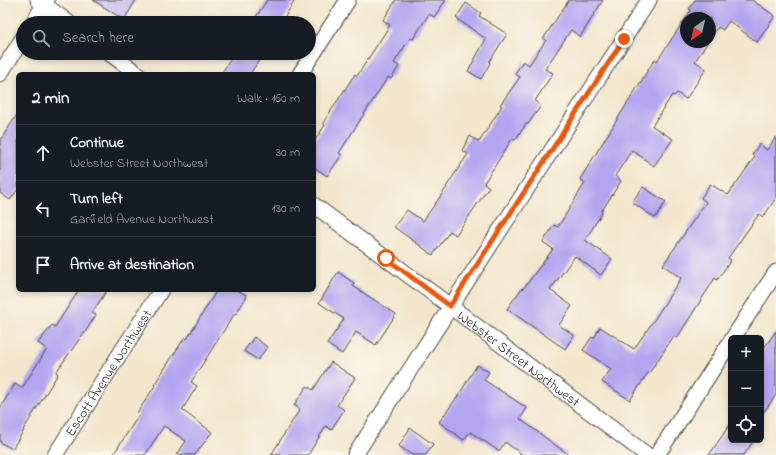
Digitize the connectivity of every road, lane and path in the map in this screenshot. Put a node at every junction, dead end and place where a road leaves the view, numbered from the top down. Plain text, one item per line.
1 (348, 0) edge
2 (649, 0) edge
3 (43, 2) edge
4 (36, 16) edge
5 (60, 16) edge
6 (16, 49) edge
7 (316, 49) edge
8 (119, 60) edge
9 (309, 60) edge
10 (135, 72) edge
11 (301, 72) edge
12 (0, 74) edge
13 (316, 206) edge
14 (776, 272) edge
15 (160, 292) edge
16 (450, 306) junction
17 (735, 335) edge
18 (728, 346) edge
19 (55, 455) edge
20 (356, 455) edge
21 (647, 455) edge
22 (657, 455) edge

1 - 7 street
2 - 16 street
3 - 4 street
3 - 5 street
6 - 12 street
8 - 10 street
9 - 11 street
13 - 16 street, Webster Street Northwest
14 - 17 street
15 - 19 street, Escott Avenue Northwest
16 - 20 street
16 - 21 street, Webster Street Northwest
18 - 22 street

